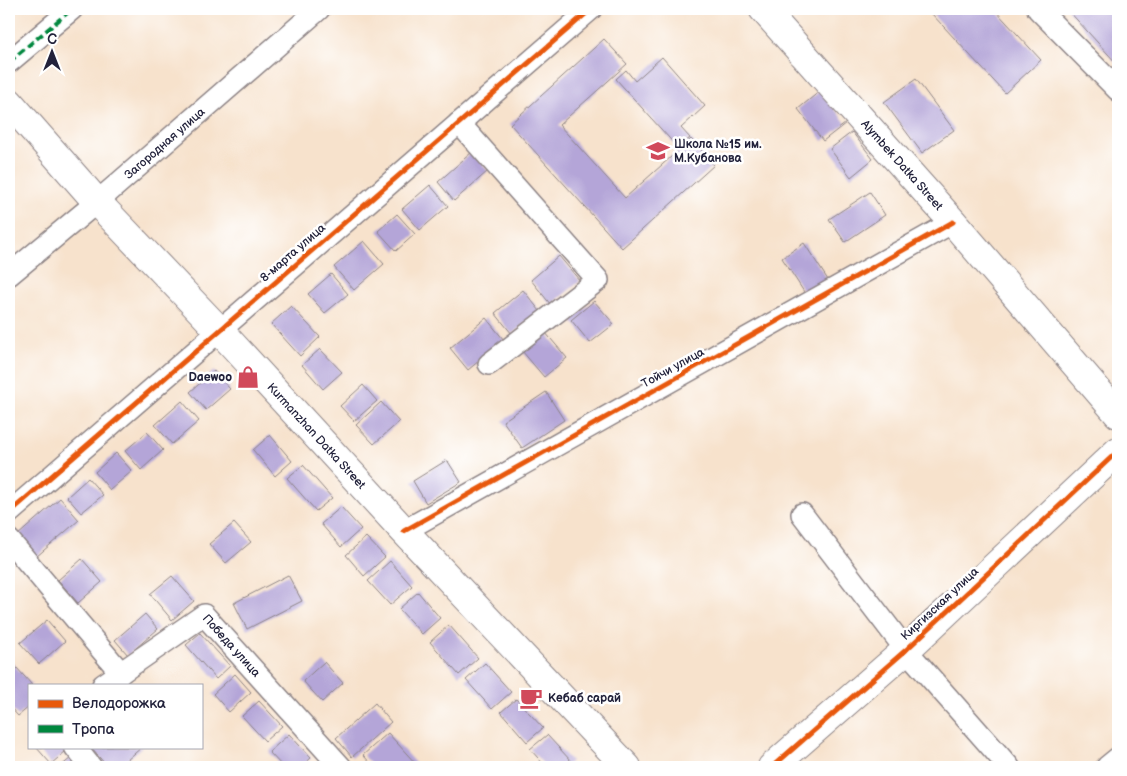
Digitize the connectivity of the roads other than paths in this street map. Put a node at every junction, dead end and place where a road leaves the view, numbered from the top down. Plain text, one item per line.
1 (72, 9) edge
2 (319, 9) edge
3 (592, 9) edge
4 (763, 9) edge
5 (1038, 9) edge
6 (9, 62) edge
7 (1118, 90) edge
8 (9, 102) edge
9 (459, 123) junction
10 (97, 202) junction
11 (953, 222) junction
12 (9, 275) edge
13 (219, 330) junction
14 (489, 364) dead end
15 (1118, 414) edge
16 (1118, 451) edge
17 (9, 513) edge
18 (802, 514) dead end
19 (404, 531) junction
20 (9, 540) edge
21 (906, 650) junction
22 (121, 672) junction
23 (104, 684) edge
24 (76, 748) edge
25 (1118, 758) edge
26 (91, 767) edge
27 (341, 767) edge
28 (627, 767) edge
29 (772, 767) edge
30 (1009, 767) edge
31 (1107, 767) edge

1 - 6 street
2 - 10 street, Загородная улица
3 - 9 street, 8-марта улица
4 - 11 main road, Alymbek Datka Street
5 - 7 street
8 - 10 main road, Kurmanzhan Datka Street
9 - 13 street, 8-марта улица
9 - 14 street
10 - 12 street, Загородная улица
10 - 13 main road, Kurmanzhan Datka Street
11 - 15 main road, Alymbek Datka Street
11 - 19 street, Тойчи улица
13 - 17 street, 8-марта улица
13 - 19 main road, Kurmanzhan Datka Street
16 - 21 main road, Киргизская улица
18 - 21 street
19 - 28 main road, Kurmanzhan Datka Street
20 - 22 street
21 - 29 main road, Киргизская улица
21 - 30 street
22 - 23 street, Победа улица
22 - 27 street, Победа улица
24 - 26 street
25 - 31 street

